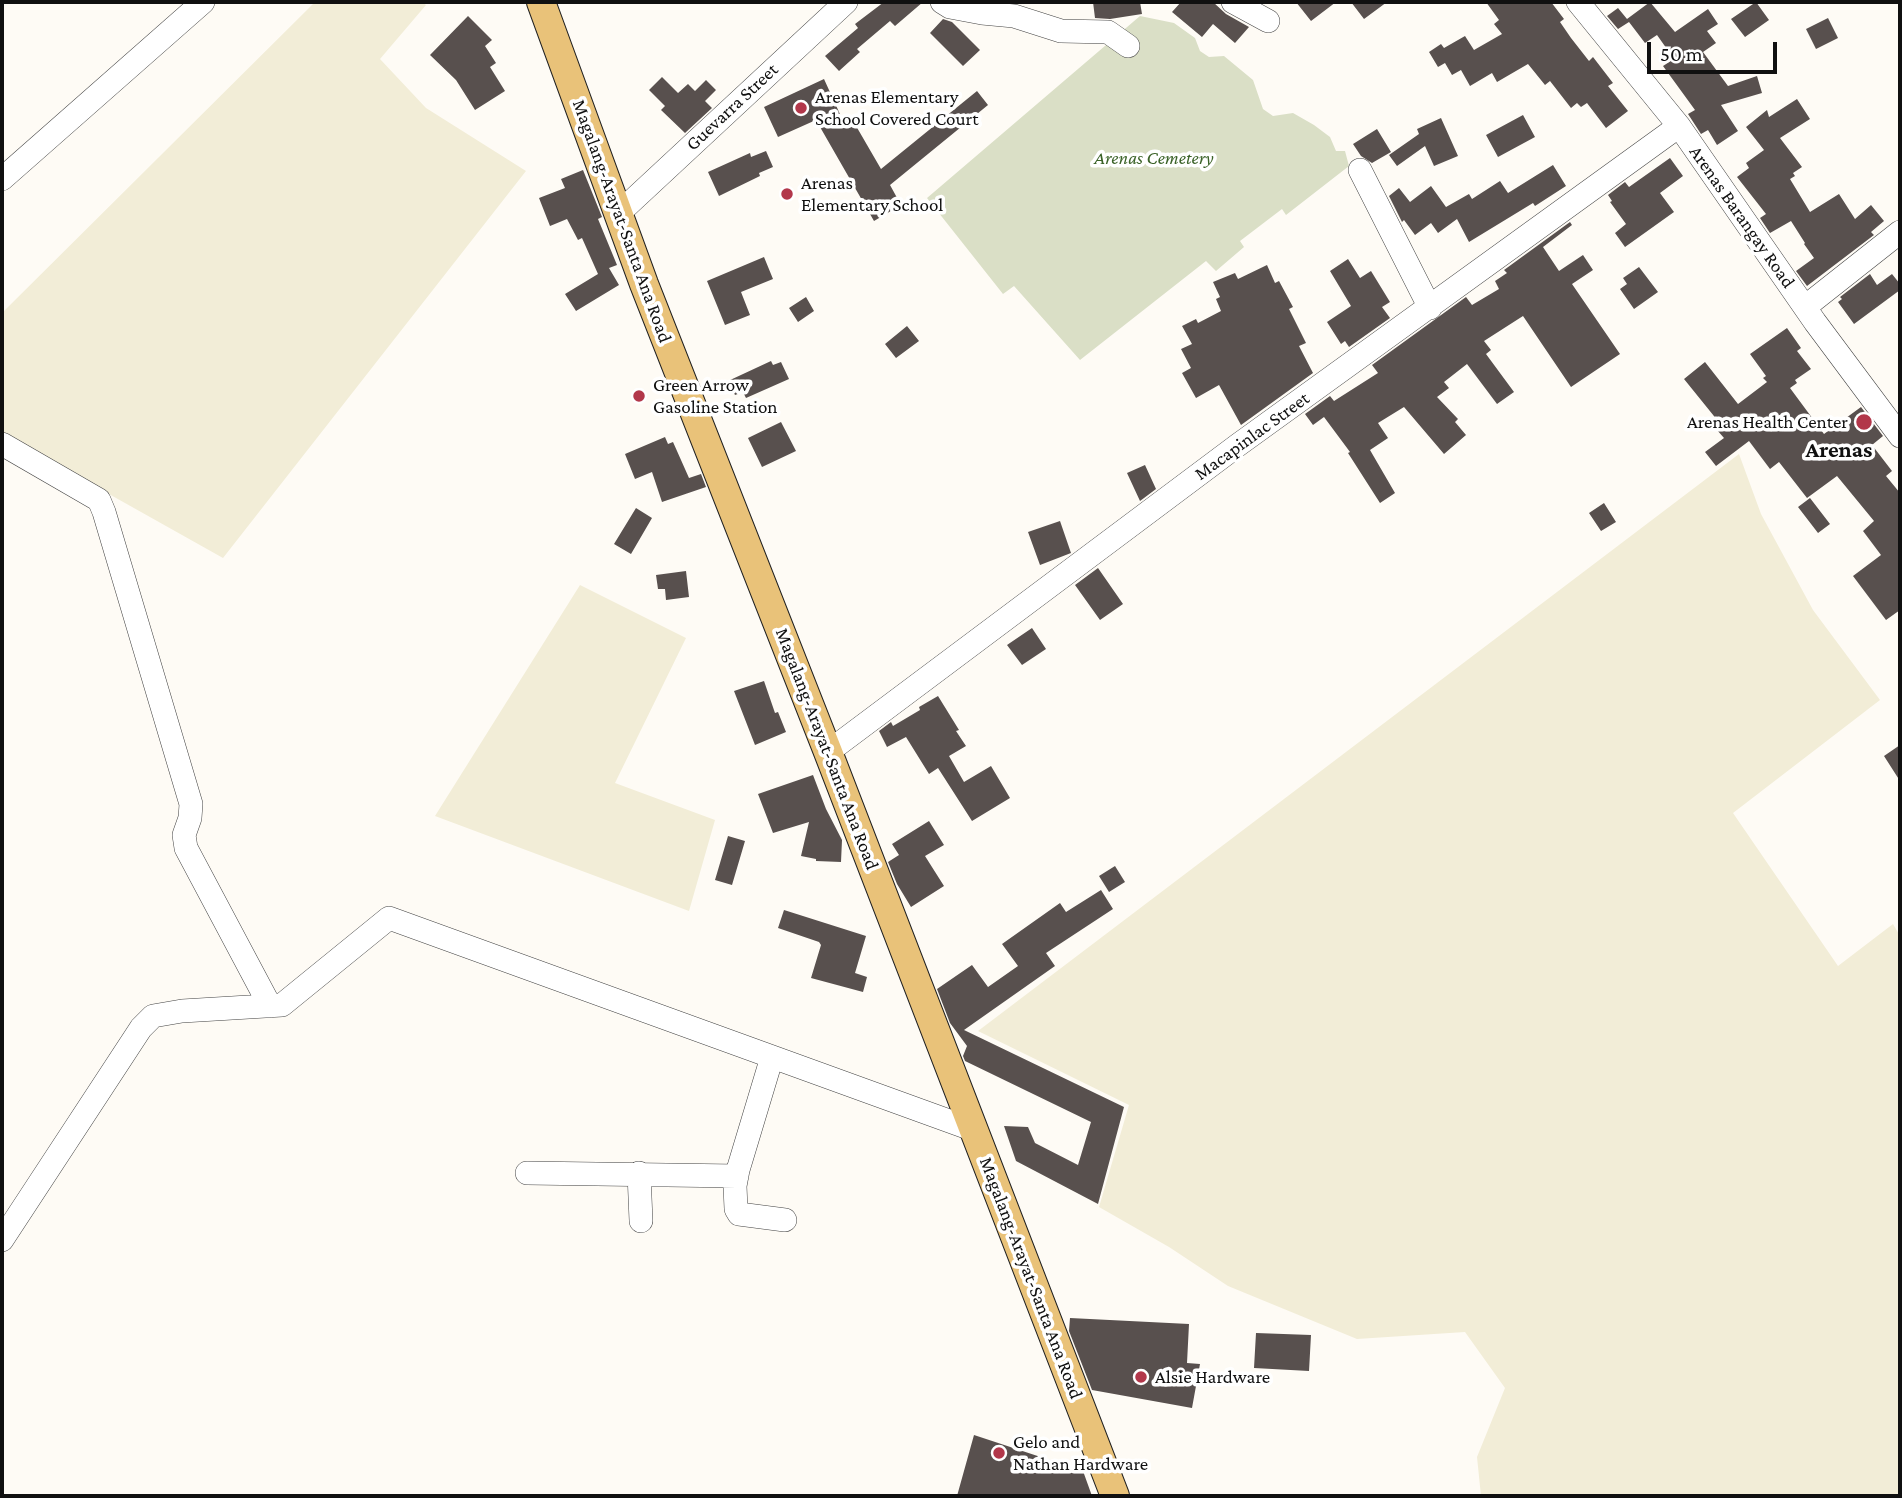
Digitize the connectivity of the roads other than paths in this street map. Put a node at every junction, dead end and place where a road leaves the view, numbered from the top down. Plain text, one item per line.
1 (203, 2) edge
2 (541, 2) edge
3 (846, 2) edge
4 (942, 2) edge
5 (1233, 2) edge
6 (1578, 2) edge
7 (1268, 21) dead end
8 (1128, 46) dead end
9 (1679, 126) junction
10 (1360, 170) dead end
11 (2, 179) edge
12 (618, 214) junction
13 (1900, 232) edge
14 (1805, 307) junction
15 (1430, 308) junction
16 (1900, 436) edge
17 (2, 444) edge
18 (828, 752) junction
19 (270, 1006) junction
20 (772, 1057) junction
21 (974, 1130) junction
22 (527, 1173) dead end
23 (639, 1173) junction
24 (737, 1176) junction
25 (785, 1220) dead end
26 (641, 1221) dead end
27 (2, 1240) edge
28 (1115, 1496) edge

1 - 11 street
2 - 12 main road, Magalang-Arayat-Santa Ana Road
3 - 12 street, Guevarra Street
4 - 8 street
5 - 7 street
6 - 9 street, Arenas Barangay Road
9 - 14 street, Arenas Barangay Road
9 - 15 street, Macapinlac Street
10 - 15 street
12 - 18 main road, Magalang-Arayat-Santa Ana Road
13 - 14 street
14 - 16 street, Arenas Barangay Road
15 - 18 street, Macapinlac Street
17 - 19 street
18 - 21 main road, Magalang-Arayat-Santa Ana Road
19 - 20 street
19 - 27 street
20 - 21 street
20 - 24 street
21 - 28 main road, Magalang-Arayat-Santa Ana Road
22 - 23 street
23 - 24 street
23 - 26 street
24 - 25 street

